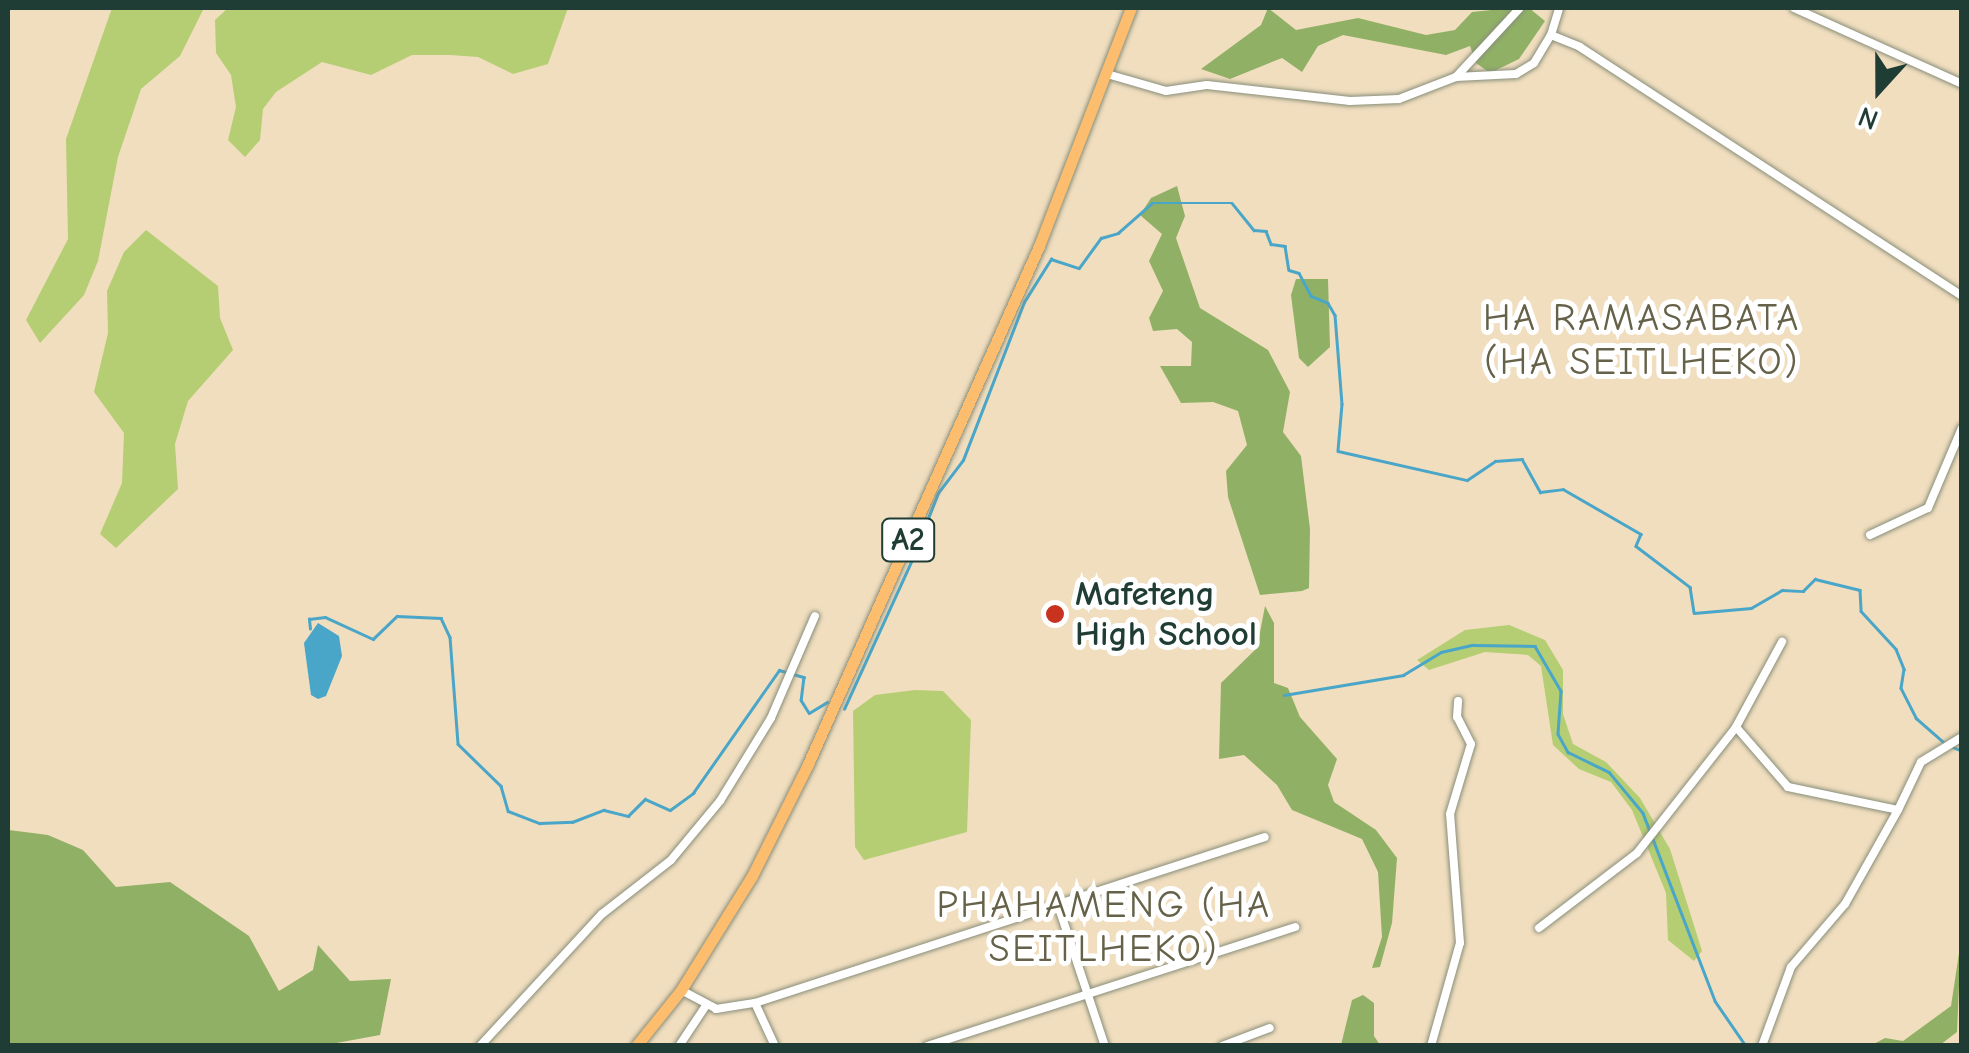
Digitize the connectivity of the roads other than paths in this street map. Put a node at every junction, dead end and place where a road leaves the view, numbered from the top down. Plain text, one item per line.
1 (1131, 8) edge
2 (1520, 8) edge
3 (1559, 8) edge
4 (1794, 8) edge
5 (1551, 35) junction
6 (1107, 74) junction
7 (1456, 78) junction
8 (1960, 82) edge
9 (1962, 296) edge
10 (1962, 428) edge
11 (1870, 535) dead end
12 (815, 616) dead end
13 (1782, 642) dead end
14 (1458, 700) dead end
15 (1736, 727) junction
16 (1962, 737) edge
17 (1898, 810) junction
18 (1265, 837) dead end
19 (1057, 902) junction
20 (1295, 927) dead end
21 (1539, 928) dead end
22 (681, 990) junction
23 (1087, 993) junction
24 (755, 1003) junction
25 (705, 1007) junction
26 (1270, 1028) dead end
27 (480, 1046) edge
28 (636, 1046) edge
29 (680, 1046) edge
30 (775, 1046) edge
31 (927, 1046) edge
32 (1105, 1046) edge
33 (1222, 1046) edge
34 (1431, 1046) edge
35 (1762, 1046) edge

1 - 6 main road, A2
2 - 7 street
3 - 5 street
4 - 8 street
5 - 7 street
5 - 9 street
6 - 7 street
6 - 22 main road, A2
10 - 11 street
12 - 27 street
13 - 15 street
14 - 34 street
15 - 17 street
15 - 21 street
16 - 17 street
17 - 35 street
18 - 19 street
19 - 23 street
19 - 24 street
20 - 23 street
22 - 25 street
22 - 28 main road, A2
23 - 31 street
23 - 32 street
24 - 25 street
24 - 30 street
25 - 29 street
26 - 33 street

